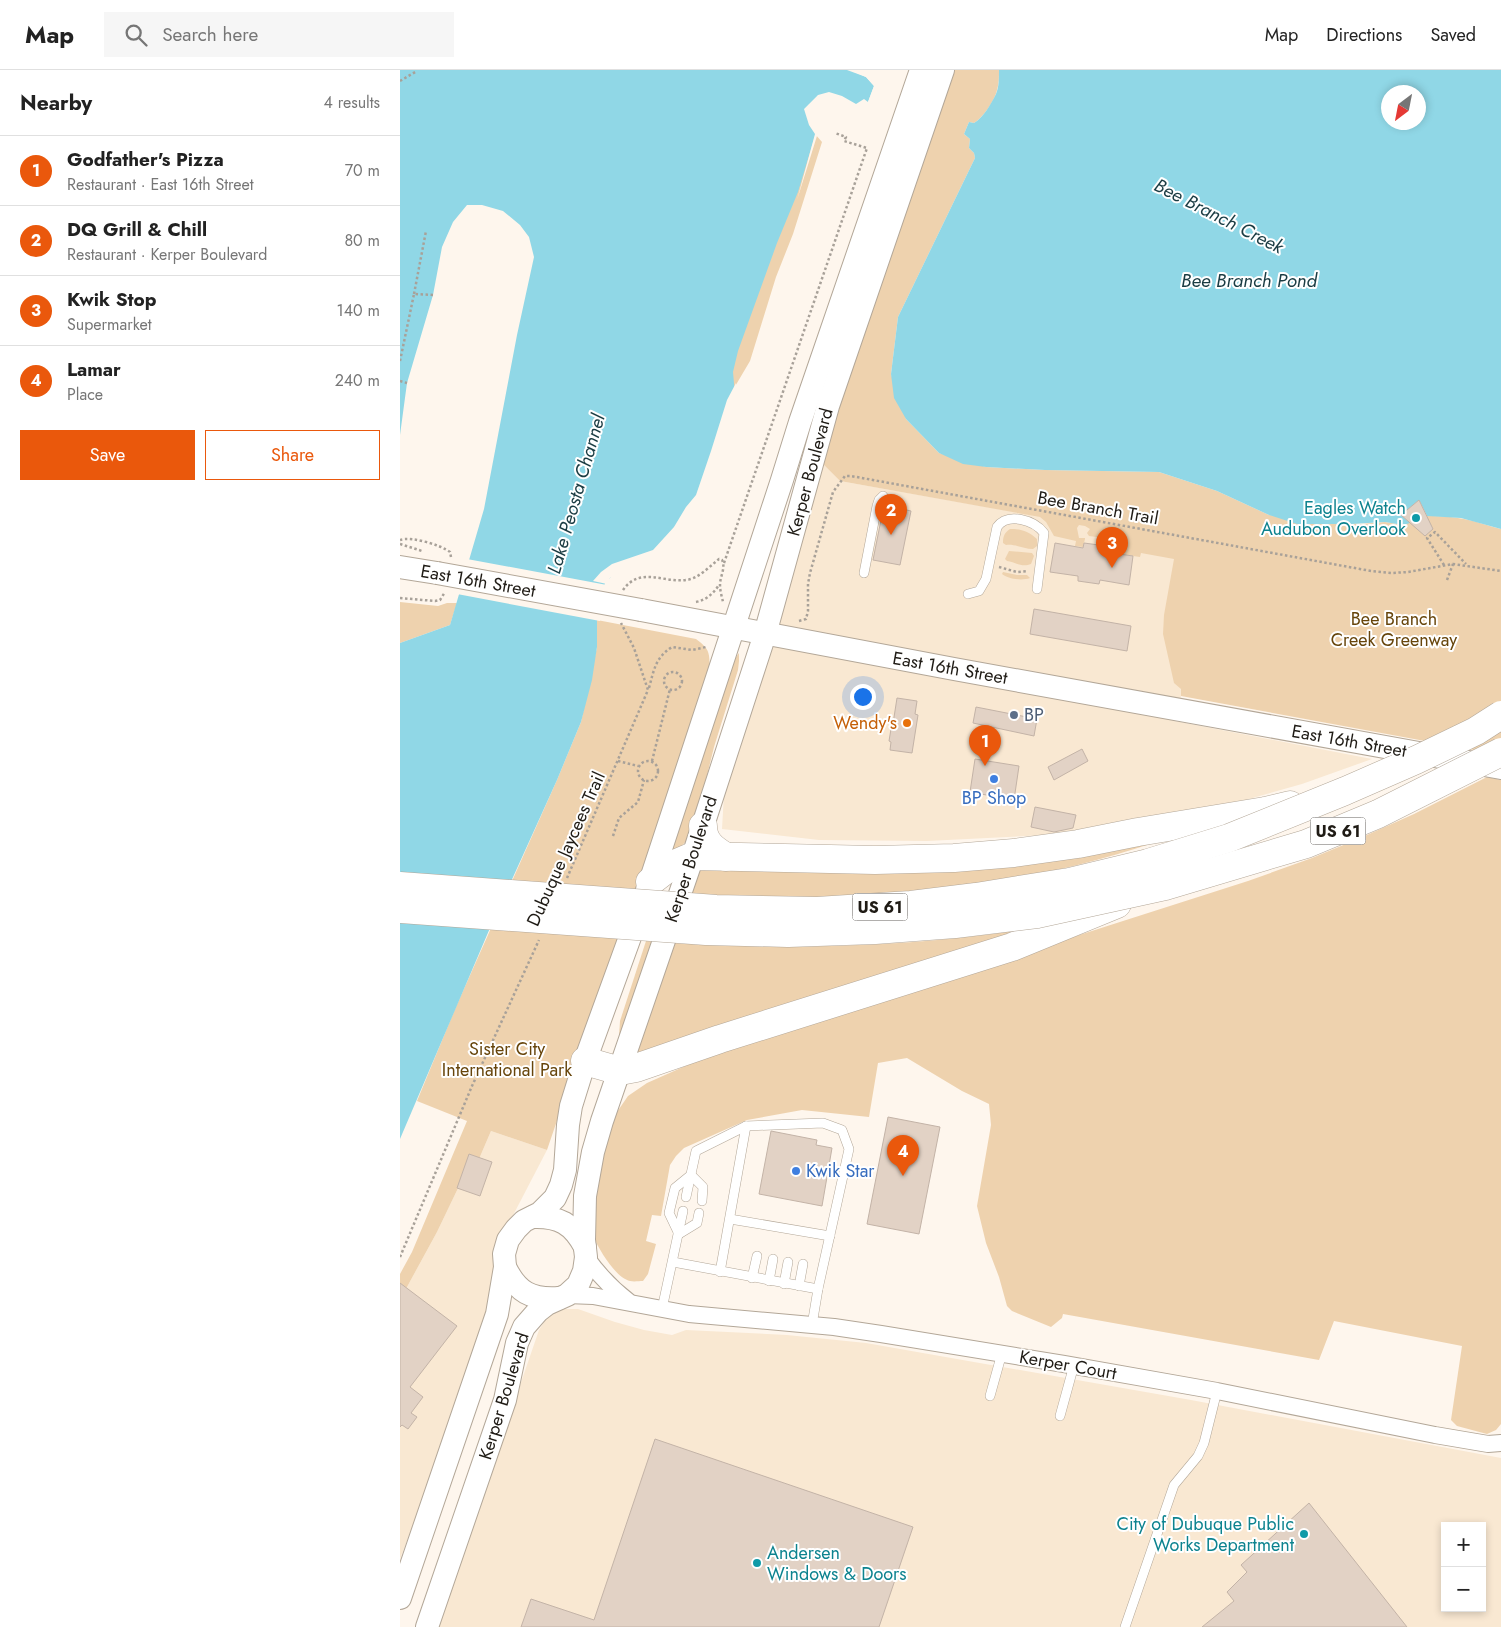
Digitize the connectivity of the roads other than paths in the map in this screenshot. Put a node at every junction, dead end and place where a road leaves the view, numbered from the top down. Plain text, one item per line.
1 (921, 70) edge
2 (943, 70) edge
3 (883, 496) dead end
4 (400, 567) edge
5 (864, 573) dead end
6 (1037, 589) dead end
7 (968, 594) dead end
8 (734, 628) junction
9 (765, 634) junction
10 (1501, 716) edge
11 (1501, 752) edge
12 (1501, 768) edge
13 (1345, 791) junction
14 (703, 826) junction
15 (693, 856) junction
16 (726, 857) junction
17 (650, 882) junction
18 (400, 886) edge
19 (1165, 886) junction
20 (400, 909) edge
21 (585, 1061) junction
22 (620, 1071) junction
23 (746, 1126) junction
24 (691, 1175) junction
25 (686, 1197) dead end
26 (702, 1201) dead end
27 (683, 1211) dead end
28 (699, 1213) dead end
29 (533, 1217) junction
30 (730, 1219) junction
31 (762, 1224) junction
32 (778, 1227) junction
33 (794, 1230) junction
34 (678, 1234) junction
35 (760, 1234) dead end
36 (830, 1236) junction
37 (776, 1238) dead end
38 (792, 1240) dead end
39 (586, 1252) junction
40 (756, 1256) dead end
41 (773, 1259) dead end
42 (673, 1262) junction
43 (788, 1262) dead end
44 (803, 1264) dead end
45 (505, 1267) junction
46 (720, 1272) junction
47 (752, 1278) junction
48 (769, 1281) junction
49 (784, 1284) junction
50 (799, 1286) junction
51 (818, 1289) junction
52 (563, 1296) junction
53 (632, 1303) junction
54 (662, 1310) junction
55 (812, 1325) junction
56 (1002, 1353) junction
57 (1074, 1365) junction
58 (1218, 1391) junction
59 (990, 1396) dead end
60 (1060, 1416) dead end
61 (1501, 1443) edge
62 (400, 1598) edge
63 (427, 1627) edge
64 (1125, 1627) edge

1 - 8 main road, Kerper Boulevard
2 - 9 main road, Kerper Boulevard
3 - 5 lane
4 - 8 main road, East 16th Street, bridge
6 - 7 lane
8 - 9 main road, East 16th Street
8 - 17 main road, Kerper Boulevard
9 - 12 main road, East 16th Street
9 - 14 main road, Kerper Boulevard
10 - 13 highway, US 61, bridge
11 - 19 highway, US 61, bridge
13 - 16 highway, bridge
13 - 18 highway, US 61, bridge
14 - 15 main road, Kerper Boulevard
14 - 16 highway
15 - 16 highway
15 - 17 highway
15 - 22 main road, Kerper Boulevard
17 - 21 main road, Kerper Boulevard
19 - 20 highway, US 61, bridge
19 - 22 highway, bridge
21 - 22 highway
21 - 29 main road, Kerper Boulevard
22 - 39 main road, Kerper Boulevard
23 - 24 lane
23 - 30 lane
23 - 36 lane
24 - 25 lane
24 - 26 lane
24 - 34 lane
27 - 34 lane
28 - 34 lane
29 - 39 main road
29 - 45 main road, Kerper Boulevard
30 - 31 lane
30 - 46 lane
31 - 32 lane
31 - 35 lane
32 - 33 lane
32 - 37 lane
33 - 36 lane
33 - 38 lane
34 - 42 lane
36 - 51 lane
39 - 52 main road, Kerper Boulevard
39 - 53 street
40 - 47 lane
41 - 48 lane
42 - 46 lane
42 - 54 lane
43 - 49 lane
44 - 50 lane
45 - 52 main road
45 - 62 main road, Kerper Boulevard
46 - 47 lane
47 - 48 lane
48 - 49 lane
49 - 50 lane
50 - 51 lane
51 - 55 lane
52 - 53 street, Kerper Court
52 - 63 main road, Kerper Boulevard
53 - 54 street, Kerper Court
54 - 55 street, Kerper Court
55 - 56 street, Kerper Court
56 - 57 street, Kerper Court
56 - 59 lane
57 - 58 street, Kerper Court
57 - 60 lane
58 - 61 street, Kerper Court
58 - 64 lane

